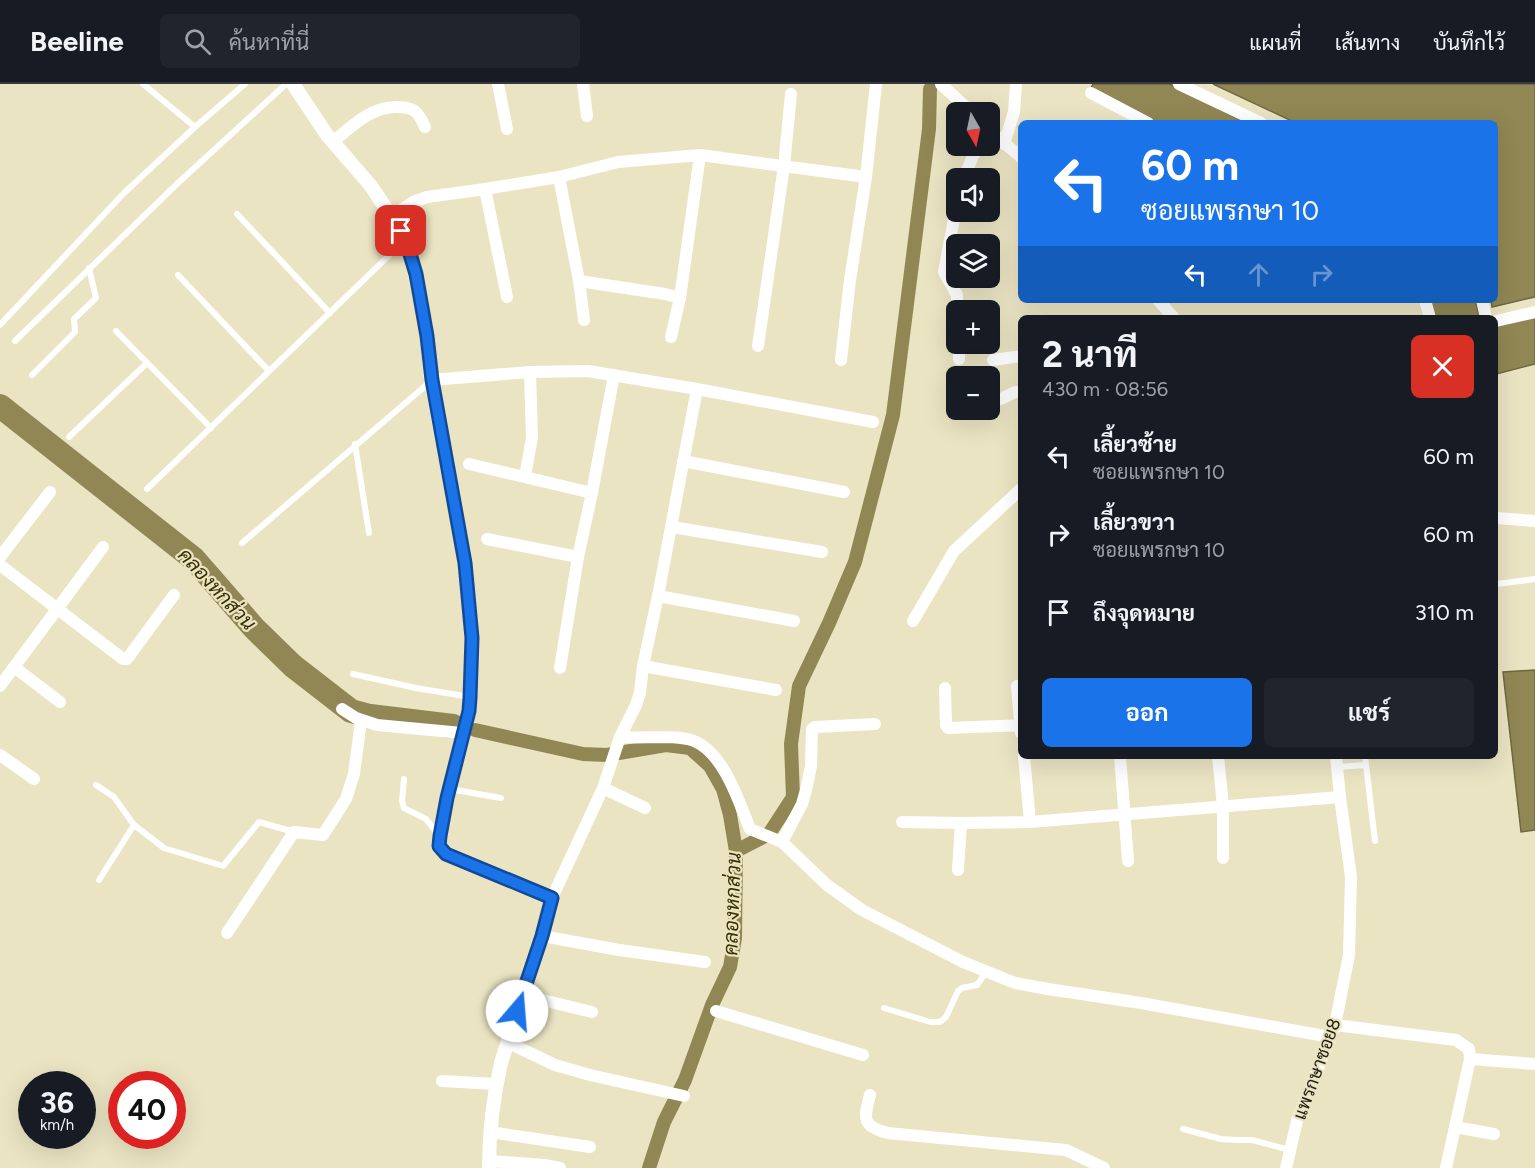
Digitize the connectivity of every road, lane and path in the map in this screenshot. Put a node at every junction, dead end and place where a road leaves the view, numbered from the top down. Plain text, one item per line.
1 (143, 84) edge
2 (245, 84) edge
3 (286, 84) edge
4 (292, 84) edge
5 (498, 84) edge
6 (583, 84) edge
7 (876, 84) edge
8 (941, 84) edge
9 (1016, 84) edge
10 (1179, 84) edge
11 (1091, 93) dead end
12 (791, 94) dead end
13 (960, 102) edge
14 (587, 116) dead end
15 (1142, 120) edge
16 (1255, 120) edge
17 (195, 127) junction
18 (425, 127) dead end
19 (507, 129) dead end
20 (1000, 140) edge
21 (334, 141) junction
22 (1004, 144) junction
23 (700, 155) junction
24 (1018, 155) edge
25 (784, 166) junction
26 (558, 177) junction
27 (866, 177) junction
28 (485, 189) junction
29 (237, 214) dead end
30 (391, 217) junction
31 (953, 222) edge
32 (405, 240) junction
33 (90, 268) junction
34 (178, 275) dead end
35 (579, 281) junction
36 (507, 297) dead end
37 (680, 298) junction
38 (957, 300) edge
39 (1161, 303) edge
40 (1535, 312) edge
41 (330, 313) junction
42 (1171, 315) edge
43 (584, 320) dead end
44 (1498, 321) edge
45 (0, 325) edge
46 (116, 331) dead end
47 (671, 337) dead end
48 (15, 341) dead end
49 (758, 346) dead end
50 (959, 354) edge
51 (1018, 357) edge
52 (959, 359) dead end
53 (842, 360) dead end
54 (993, 360) dead end
55 (147, 363) junction
56 (269, 371) junction
57 (531, 372) junction
58 (32, 375) dead end
59 (614, 375) junction
60 (432, 380) junction
61 (697, 389) junction
62 (1018, 392) edge
63 (1001, 399) dead end
64 (873, 422) dead end
65 (211, 428) junction
66 (69, 437) dead end
67 (355, 444) junction
68 (683, 461) junction
69 (469, 464) dead end
70 (525, 476) junction
71 (147, 489) dead end
72 (50, 492) dead end
73 (844, 492) dead end
74 (1018, 492) edge
75 (592, 493) junction
76 (1498, 518) edge
77 (1535, 521) edge
78 (672, 527) junction
79 (369, 533) dead end
80 (487, 539) dead end
81 (242, 543) dead end
82 (103, 547) dead end
83 (822, 552) dead end
84 (0, 557) edge
85 (578, 557) junction
86 (0, 565) edge
87 (1535, 579) edge
88 (1498, 584) edge
89 (174, 596) dead end
90 (658, 596) junction
91 (57, 609) junction
92 (794, 621) dead end
93 (913, 621) dead end
94 (643, 666) junction
95 (14, 667) junction
96 (560, 668) dead end
97 (353, 674) dead end
98 (2, 680) edge
99 (1017, 686) dead end
100 (945, 688) dead end
101 (776, 690) dead end
102 (1018, 696) edge
103 (470, 698) junction
104 (60, 702) dead end
105 (342, 709) dead end
106 (361, 721) junction
107 (875, 724) dead end
108 (1018, 725) edge
109 (462, 733) junction
110 (618, 741) junction
111 (0, 755) edge
112 (1024, 759) edge
113 (1120, 759) edge
114 (1218, 759) edge
115 (1365, 759) edge
116 (1337, 762) edge
117 (1366, 765) junction
118 (34, 779) dead end
119 (404, 779) dead end
120 (605, 782) junction
121 (96, 784) dead end
122 (449, 789) junction
123 (1340, 797) junction
124 (501, 798) dead end
125 (1223, 806) junction
126 (645, 808) dead end
127 (1124, 814) junction
128 (902, 822) dead end
129 (1030, 822) junction
130 (961, 823) junction
131 (134, 825) junction
132 (294, 832) junction
133 (440, 836) junction
134 (778, 840) junction
135 (1375, 841) dead end
136 (1223, 858) dead end
137 (1128, 861) dead end
138 (958, 870) dead end
139 (99, 880) dead end
140 (552, 898) junction
141 (226, 933) dead end
142 (542, 936) junction
143 (705, 963) dead end
144 (985, 974) junction
145 (522, 995) junction
146 (884, 1008) dead end
147 (716, 1011) dead end
148 (592, 1012) dead end
149 (1333, 1031) junction
150 (507, 1042) junction
151 (862, 1055) dead end
152 (1470, 1059) junction
153 (1535, 1064) edge
154 (442, 1081) dead end
155 (496, 1084) junction
156 (870, 1095) dead end
157 (684, 1096) dead end
158 (1455, 1127) junction
159 (1183, 1129) dead end
160 (490, 1132) junction
161 (1494, 1134) dead end
162 (590, 1147) dead end
163 (1290, 1150) junction
164 (489, 1165) edge
165 (560, 1168) edge
166 (1104, 1168) edge
167 (1286, 1168) edge
168 (1446, 1168) edge

1 - 17 lane
2 - 17 lane
3 - 33 lane
4 - 21 street
5 - 19 street
6 - 14 street
7 - 27 street
8 - 13 street
9 - 22 street
10 - 16 street
11 - 15 street
12 - 25 street
17 - 45 lane
18 - 21 street
20 - 22 street
21 - 30 street
22 - 24 street
23 - 25 street
23 - 26 street
23 - 37 street
25 - 27 street
25 - 49 street
26 - 28 street
26 - 35 street
27 - 53 street
28 - 30 street
28 - 36 street
29 - 41 lane
30 - 32 street
31 - 38 street
32 - 41 lane
32 - 60 street
33 - 48 lane
33 - 58 lane
34 - 56 lane
35 - 37 street
35 - 43 street
37 - 47 street
39 - 42 street
40 - 44 street
41 - 56 lane
46 - 55 lane
50 - 52 street
51 - 54 street
55 - 65 lane
55 - 66 lane
56 - 65 lane
57 - 59 street
57 - 60 street
57 - 70 street
59 - 61 street
59 - 75 street
60 - 67 lane
60 - 103 street
61 - 64 street
61 - 68 street
62 - 63 street
65 - 71 lane
67 - 79 lane
67 - 81 lane
68 - 73 street
68 - 78 street
69 - 70 street
70 - 75 street
72 - 84 street
74 - 93 street
75 - 85 street
76 - 77 street
78 - 83 street
78 - 90 street
80 - 85 street
82 - 91 street
85 - 96 street
86 - 91 street
87 - 88 lane
89 - 91 street
90 - 92 street
90 - 94 street
91 - 95 street
94 - 101 street
94 - 110 street
95 - 98 street
95 - 104 street
97 - 103 lane
99 - 102 street
100 - 108 street
103 - 109 street
105 - 106 street
106 - 109 street
106 - 132 street
107 - 134 street
109 - 122 street
110 - 120 street
110 - 134 street
111 - 118 street
112 - 129 street
113 - 127 street
114 - 125 street
115 - 117 lane
116 - 117 lane
116 - 123 street, แพรกษาซอย8
117 - 135 lane
119 - 133 lane
120 - 126 street
120 - 140 street
121 - 131 lane
122 - 124 lane
122 - 133 street
123 - 125 street
123 - 149 street, แพรกษาซอย8
125 - 127 street
125 - 136 street
127 - 129 street
127 - 137 street
128 - 130 street
129 - 130 street
130 - 138 street
131 - 132 lane
131 - 139 lane
132 - 141 street
133 - 140 street
134 - 144 street
140 - 142 street
142 - 143 street
142 - 145 street
144 - 146 lane
144 - 149 street
145 - 148 street
145 - 150 street
147 - 151 street
149 - 152 street
149 - 163 street, แพรกษาซอย8
150 - 155 street
150 - 157 street
152 - 153 street
152 - 158 street
154 - 155 street
155 - 160 street
156 - 166 street
158 - 161 street
158 - 168 street
159 - 163 lane
160 - 162 street
160 - 164 street
163 - 167 street, แพรกษาซอย8
164 - 165 street

